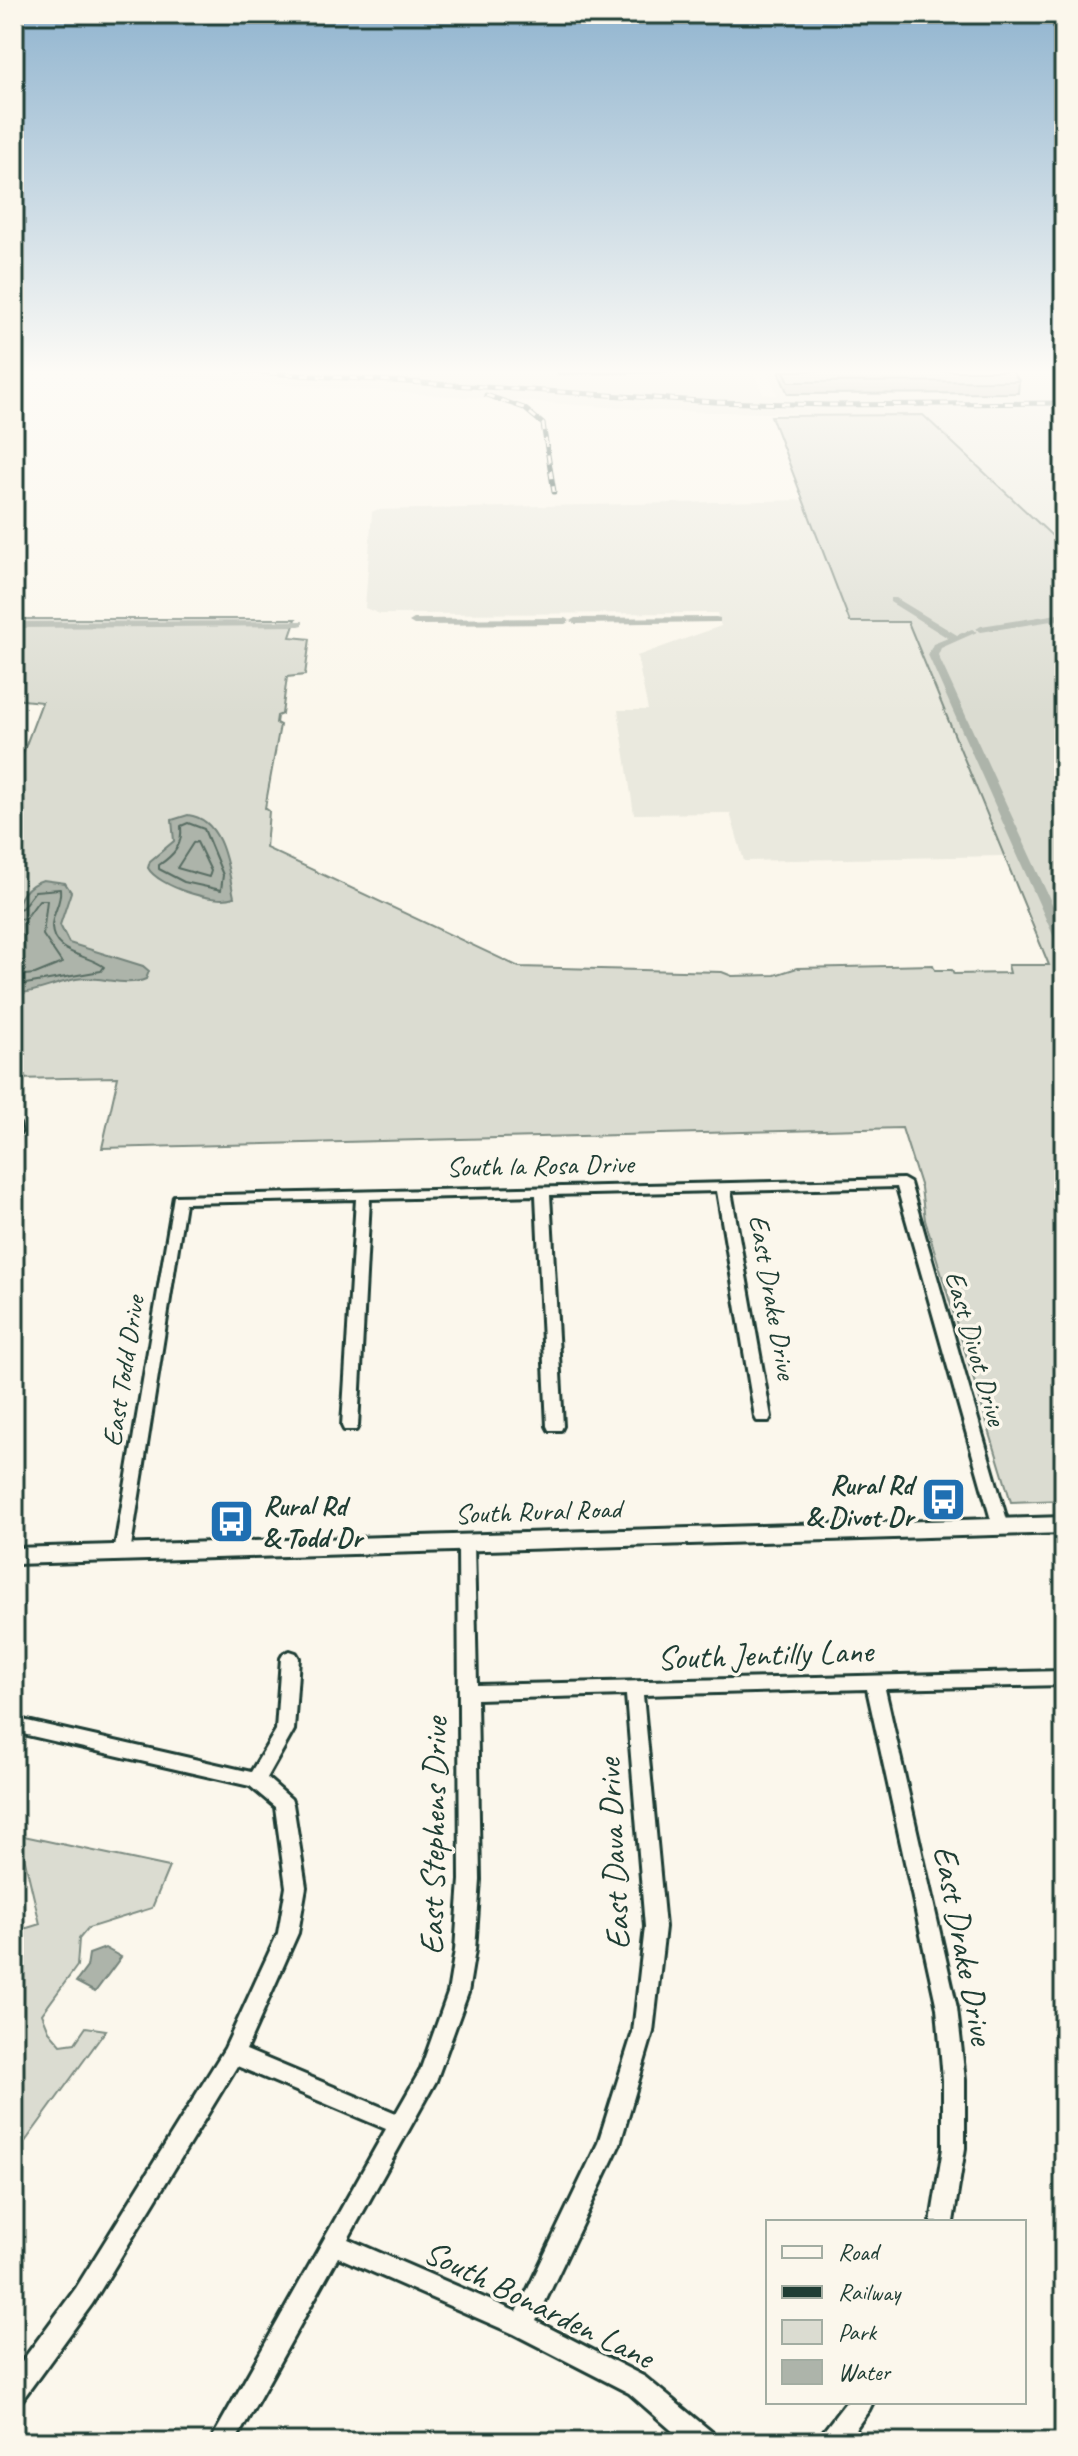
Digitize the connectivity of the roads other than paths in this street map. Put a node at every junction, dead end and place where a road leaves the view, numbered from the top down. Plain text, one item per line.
1 (903, 1183) joint
2 (723, 1187) junction
3 (543, 1191) junction
4 (363, 1195) junction
5 (179, 1199) joint
6 (763, 1417) dead end
7 (350, 1426) dead end
8 (555, 1426) dead end
9 (1064, 1525) edge
10 (1001, 1527) junction
11 (466, 1543) junction
12 (122, 1553) junction
13 (14, 1556) edge
14 (290, 1658) dead end
15 (1064, 1678) edge
16 (875, 1683) junction
17 (634, 1689) junction
18 (468, 1692) junction
19 (14, 1725) edge
20 (256, 1780) junction
21 (233, 2054) junction
22 (401, 2125) junction
23 (942, 2220) edge
24 (333, 2244) junction
25 (522, 2326) junction
26 (14, 2392) edge
27 (860, 2404) edge
28 (222, 2442) edge
29 (704, 2442) edge
30 (831, 2442) edge

1 - 2 street, South la Rosa Drive
1 - 10 street, East Divot Drive
2 - 3 street, South la Rosa Drive
2 - 6 street, East Drake Drive
3 - 4 street, South la Rosa Drive
3 - 8 street
4 - 5 street, South la Rosa Drive
4 - 7 street
5 - 12 street, East Todd Drive
9 - 10 main road, South Rural Road
10 - 11 main road, South Rural Road
11 - 12 main road, South Rural Road
11 - 18 street, East Stephens Drive
12 - 13 main road, South Rural Road
14 - 20 street
15 - 16 street, South Jentilly Lane
16 - 17 street, South Jentilly Lane
16 - 23 street, East Drake Drive
17 - 18 street, South Jentilly Lane
17 - 25 street, East Dava Drive
18 - 22 street, East Stephens Drive
19 - 20 street
20 - 21 street
21 - 22 street
21 - 26 street
22 - 24 street, East Stephens Drive
24 - 25 street, South Bonarden Lane
24 - 28 street, East Stephens Drive
25 - 29 street, South Bonarden Lane
27 - 30 street

